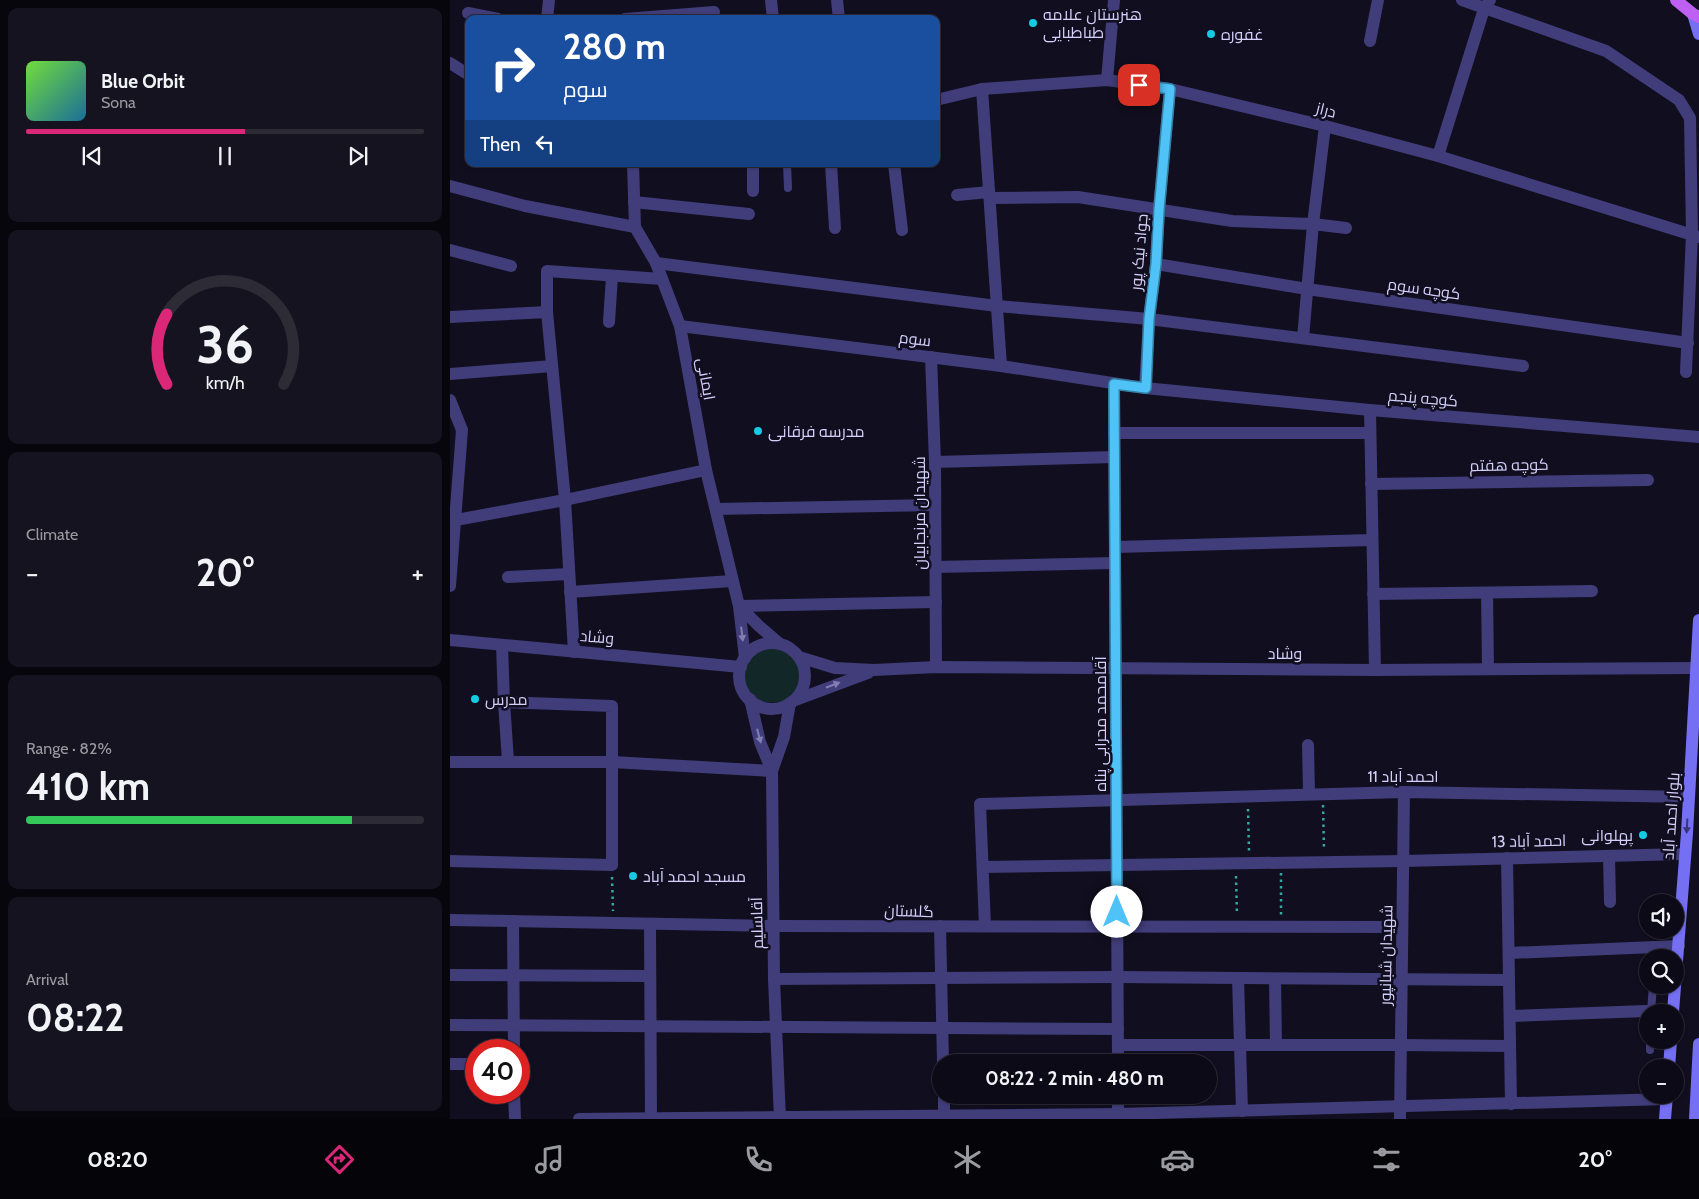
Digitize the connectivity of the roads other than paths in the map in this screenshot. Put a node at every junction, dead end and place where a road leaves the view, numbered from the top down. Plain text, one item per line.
1 (549, 0) edge
2 (771, 0) edge
3 (837, 0) edge
4 (1114, 0) edge
5 (1378, 0) edge
6 (1462, 0) edge
7 (1674, 1) edge
8 (1487, 5) edge
9 (714, 10) edge
10 (468, 13) dead end
11 (478, 15) edge
12 (547, 15) edge
13 (665, 15) edge
14 (773, 15) edge
15 (839, 15) edge
16 (1696, 16) edge
17 (1699, 34) edge
18 (1370, 41) dead end
19 (450, 64) edge
20 (465, 73) edge
21 (1107, 80) junction
22 (982, 89) junction
23 (1170, 89) junction
24 (940, 99) edge
25 (1325, 126) junction
26 (1438, 156) junction
27 (634, 167) edge
28 (753, 167) edge
29 (787, 167) edge
30 (831, 167) edge
31 (894, 167) edge
32 (450, 186) edge
33 (788, 188) dead end
34 (753, 191) dead end
35 (957, 195) dead end
36 (989, 195) junction
37 (634, 202) junction
38 (1159, 210) junction
39 (749, 214) dead end
40 (1313, 224) junction
41 (635, 226) junction
42 (835, 228) dead end
43 (1346, 228) dead end
44 (902, 230) dead end
45 (1695, 236) edge
46 (450, 250) edge
47 (656, 263) junction
48 (1156, 264) junction
49 (511, 266) dead end
50 (612, 276) junction
51 (662, 279) junction
52 (1307, 288) junction
53 (997, 306) junction
54 (547, 312) junction
55 (450, 317) edge
56 (1149, 319) junction
57 (609, 322) dead end
58 (680, 326) junction
59 (1303, 338) junction
60 (1688, 343) junction
61 (931, 358) junction
62 (552, 366) junction
63 (1001, 366) junction
64 (1522, 366) dead end
65 (1686, 372) dead end
66 (450, 374) edge
67 (1114, 384) junction
68 (1146, 388) junction
69 (450, 400) edge
70 (1370, 410) junction
71 (453, 420) edge
72 (1370, 433) junction
73 (1114, 434) junction
74 (1699, 437) edge
75 (1114, 457) junction
76 (935, 462) junction
77 (706, 470) junction
78 (1648, 480) dead end
79 (1371, 484) junction
80 (565, 500) junction
81 (935, 505) junction
82 (716, 509) junction
83 (452, 521) edge
84 (1372, 540) junction
85 (1115, 547) junction
86 (1115, 563) junction
87 (935, 567) junction
88 (569, 574) junction
89 (508, 577) dead end
90 (732, 581) junction
91 (450, 586) edge
92 (1592, 591) dead end
93 (570, 592) junction
94 (1487, 593) junction
95 (1374, 594) junction
96 (936, 602) junction
97 (739, 606) junction
98 (1699, 620) edge
99 (450, 640) edge
100 (780, 644) junction
101 (502, 645) junction
102 (574, 652) junction
103 (799, 656) junction
104 (743, 662) junction
105 (936, 667) junction
106 (1116, 668) junction
107 (1696, 668) junction
108 (1488, 669) junction
109 (874, 670) junction
110 (1375, 670) junction
111 (750, 699) junction
112 (504, 702) junction
113 (791, 702) junction
114 (1308, 745) dead end
115 (508, 761) junction
116 (450, 762) edge
117 (612, 762) junction
118 (772, 771) junction
119 (1404, 792) junction
120 (1309, 794) junction
121 (1689, 797) junction
122 (1116, 800) junction
123 (1686, 854) junction
124 (1699, 854) edge
125 (1609, 856) junction
126 (1507, 858) junction
127 (1403, 861) junction
128 (450, 862) edge
129 (1117, 866) junction
130 (983, 867) junction
131 (1610, 902) dead end
132 (450, 920) edge
133 (512, 921) junction
134 (650, 924) junction
135 (773, 926) junction
136 (940, 926) junction
137 (985, 926) junction
138 (1117, 927) junction
139 (1402, 927) junction
140 (1678, 946) junction
141 (1666, 949) edge
142 (1639, 952) edge
143 (1509, 953) junction
144 (450, 975) edge
145 (513, 975) junction
146 (650, 976) junction
147 (1117, 977) junction
148 (941, 978) junction
149 (1238, 978) junction
150 (774, 979) junction
151 (1275, 979) junction
152 (1402, 980) junction
153 (1509, 980) junction
154 (1674, 1004) edge
155 (1639, 1012) edge
156 (1510, 1016) junction
157 (450, 1025) edge
158 (514, 1026) junction
159 (650, 1026) junction
160 (776, 1027) junction
161 (942, 1028) junction
162 (1118, 1029) junction
163 (514, 1039) edge
164 (1699, 1044) edge
165 (1118, 1045) junction
166 (1240, 1045) junction
167 (1276, 1045) junction
168 (1401, 1045) junction
169 (1510, 1046) junction
170 (943, 1054) edge
171 (1118, 1054) edge
172 (450, 1064) edge
173 (465, 1064) edge
174 (1639, 1098) edge
175 (514, 1104) edge
176 (944, 1104) edge
177 (1118, 1104) edge
178 (1511, 1104) junction
179 (1666, 1104) edge
180 (1242, 1111) junction
181 (1400, 1113) edge
182 (944, 1117) edge
183 (1118, 1117) edge
184 (651, 1118) edge
185 (780, 1118) edge
186 (515, 1119) edge
187 (579, 1119) edge
188 (1665, 1119) edge
189 (1695, 1119) edge

1 - 12 street
2 - 14 street
3 - 15 street
4 - 21 street
5 - 18 street
6 - 8 street
7 - 16 main road
8 - 26 street
8 - 45 street
9 - 13 street
10 - 11 street
16 - 17 main road
19 - 20 street
21 - 22 street, دراز
21 - 23 street, دراز
22 - 24 street, دراز
22 - 36 street
23 - 25 street, دراز
23 - 38 street, جواد نیک پور
25 - 26 street, دراز
25 - 40 street
26 - 45 street, دراز
27 - 37 street, ایمانی
28 - 34 street
29 - 33 lane
30 - 42 street
31 - 44 street
32 - 41 street
35 - 36 street
36 - 38 street
36 - 53 street
37 - 39 street
37 - 41 street, ایمانی
38 - 40 street
38 - 48 street, جواد نیک پور
40 - 43 street
40 - 52 street
41 - 47 street, ایمانی
45 - 60 street
46 - 49 street
47 - 51 street, ایمانی
47 - 53 street
48 - 52 street, کوچه سوم
48 - 56 street, جواد نیک پور
50 - 51 street
50 - 54 street
50 - 57 street
51 - 58 street, ایمانی
52 - 59 street
52 - 60 street, کوچه سوم
53 - 56 street
53 - 63 street
54 - 55 street
54 - 62 street
56 - 59 street
56 - 68 street, جواد نیک پور
58 - 61 street, سوم
58 - 77 street, ایمانی
59 - 64 street
60 - 65 street
61 - 63 street, سوم
61 - 76 street, شهیدان مرنجابیان
62 - 66 street
62 - 80 street
63 - 67 street, سوم
67 - 68 street, سوم
67 - 73 street, آقامحمد محرابی پناه
68 - 70 street, کوچه پنجم
69 - 71 street
70 - 72 street
70 - 74 street, کوچه پنجم
71 - 83 street
72 - 73 street
72 - 79 street
73 - 75 street, آقامحمد محرابی پناه
75 - 76 street
75 - 85 street, آقامحمد محرابی پناه
76 - 81 street, شهیدان مرنجابیان
77 - 80 street
77 - 82 street, ایمانی
78 - 79 street, کوچه هفتم
79 - 84 street
80 - 83 street
80 - 88 street
81 - 82 street
81 - 87 street, شهیدان مرنجابیان
82 - 90 street, ایمانی
83 - 91 street
84 - 85 street
84 - 95 street
85 - 86 street, آقامحمد محرابی پناه
86 - 87 street
86 - 106 street, آقامحمد محرابی پناه
87 - 96 street, شهیدان مرنجابیان
88 - 89 street
88 - 93 street
90 - 93 street
90 - 97 street, ایمانی
92 - 94 street
93 - 102 street
94 - 95 street
94 - 108 street
95 - 110 street
96 - 97 street
96 - 105 street, شهیدان مرنجابیان
97 - 100 street, ایمانی
97 -> 104 street, ایمانی
98 - 107 main road, بلوار احمد آباد
99 - 101 street, وشاد
100 - 103 street
100 - 104 street
101 - 102 street, وشاد
101 - 112 street
102 - 104 street, وشاد
103 - 109 street
103 - 113 street
104 - 111 street
105 - 106 street, وشاد
105 - 109 street, وشاد
106 - 110 street, وشاد
106 - 122 street, آقامحمد محرابی پناه
107 - 108 street, وشاد
107 - 121 main road, بلوار احمد آباد
108 - 110 street, وشاد
113 -> 109 street
111 - 113 street
111 -> 118 street, آقاسلیم
112 - 115 street
112 - 117 street
113 - 118 street
114 - 120 street
115 - 116 street
115 - 117 street
117 - 118 street
117 - 128 street
118 - 135 street, آقاسلیم
119 - 120 street, احمد آباد 11
119 - 121 street, احمد آباد 11
119 - 127 street, شهیدان شبانپور
120 - 122 street, احمد آباد 11
121 -> 123 main road, بلوار احمد آباد
122 - 129 street, آقامحمد محرابی پناه
122 - 130 street, احمد آباد 11
123 - 124 main road
123 - 125 street, احمد آباد 13
123 - 140 main road, بلوار احمد آباد
125 - 126 street, احمد آباد 13
125 - 131 street
126 - 127 street, احمد آباد 13
126 - 143 street
127 - 129 street, احمد آباد 13
127 - 139 street, شهیدان شبانپور
129 - 130 street, احمد آباد 13
129 - 138 street, آقامحمد محرابی پناه
130 - 137 street
132 - 133 street, گلستان
133 - 134 street, گلستان
133 - 145 street
134 - 135 street, گلستان
134 - 146 street
135 - 136 street, گلستان
135 - 150 street, آقاسلیم
136 - 137 street
136 - 148 street, گلستان
137 - 138 street
138 - 139 street
138 - 147 street, آقامحمد محرابی پناه
139 - 152 street, شهیدان شبانپور
140 - 141 street
140 - 154 main road, بلوار احمد آباد
142 - 143 street
143 - 153 street
144 - 145 street
145 - 146 street
145 - 158 street
146 - 159 street
147 - 148 street
147 - 149 street
147 - 162 street, آقامحمد محرابی پناه
148 - 150 street
148 - 161 street, گلستان
149 - 151 street
149 - 166 street
150 - 160 street, آقاسلیم
151 - 152 street
151 - 167 street
152 - 153 street
152 - 168 street, شهیدان شبانپور
153 - 156 street
155 - 156 street
156 - 169 street
157 - 158 street
158 - 159 street
158 - 163 street
159 - 160 street
159 - 184 street
160 - 161 street
160 - 185 street, آقاسلیم
161 - 162 street
161 - 170 street, گلستان
162 - 165 street, آقامحمد محرابی پناه
164 - 189 main road
165 - 166 street
165 - 171 street, آقامحمد محرابی پناه
166 - 167 street
166 - 180 street
167 - 168 street
168 - 169 street
168 - 181 street, شهیدان شبانپور
169 - 178 street
172 - 173 street
174 - 178 street
175 - 186 street
176 - 182 street
177 - 183 street
178 - 181 street
179 - 188 main road
180 - 181 street
180 - 183 street
182 - 183 street
182 - 185 street
184 - 185 street
184 - 187 street

